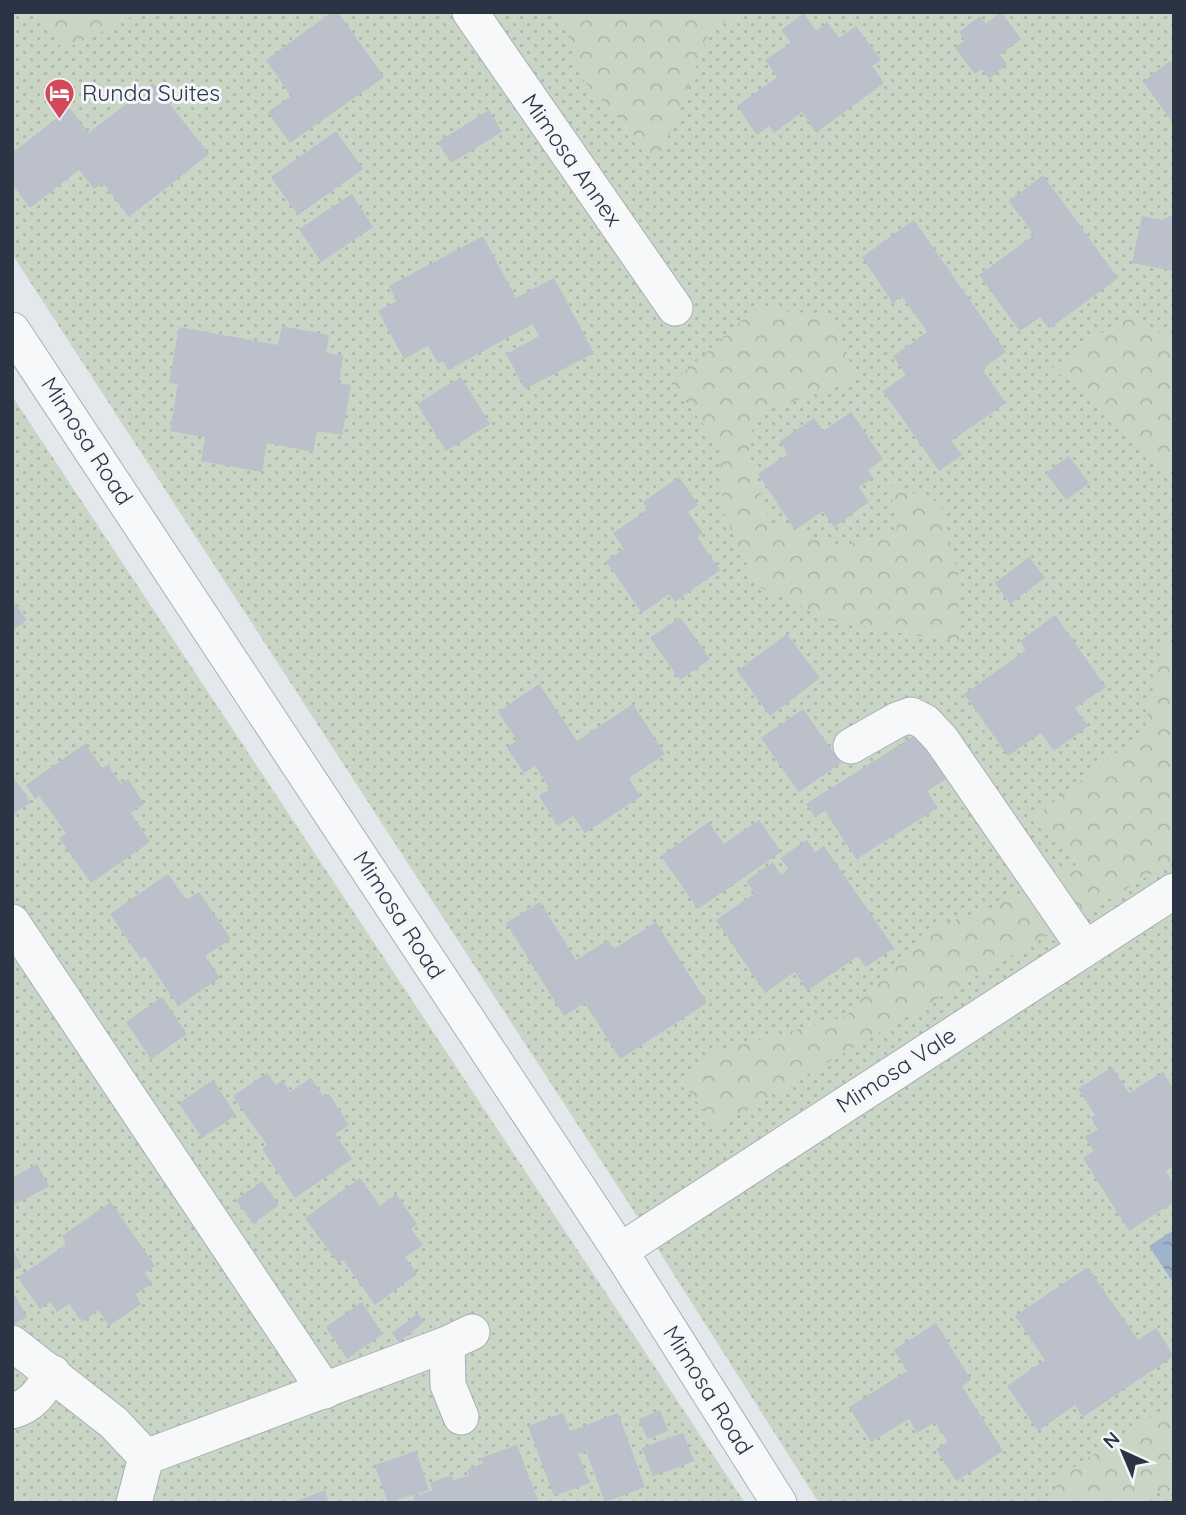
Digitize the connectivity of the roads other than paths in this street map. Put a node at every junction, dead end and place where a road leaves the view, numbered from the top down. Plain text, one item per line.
1 (470, 12) edge
2 (675, 308) dead end
3 (12, 330) edge
4 (12, 349) edge
5 (46, 380) junction
6 (851, 747) dead end
7 (1174, 891) edge
8 (12, 922) edge
9 (1084, 947) junction
10 (620, 1251) junction
11 (12, 1343) edge
12 (53, 1373) junction
13 (324, 1391) junction
14 (12, 1411) edge
15 (461, 1417) dead end
16 (146, 1457) junction
17 (134, 1503) edge
18 (779, 1503) edge

1 - 2 street, Mimosa Annex
3 - 5 street, Mimosa Road
4 - 5 street
5 - 10 street, Mimosa Road
6 - 9 street
7 - 9 street, Mimosa Vale
8 - 13 street
9 - 10 street, Mimosa Vale
10 - 18 street, Mimosa Road
11 - 12 street
12 - 14 street
12 - 16 street
13 - 15 street
13 - 16 street
16 - 17 street

